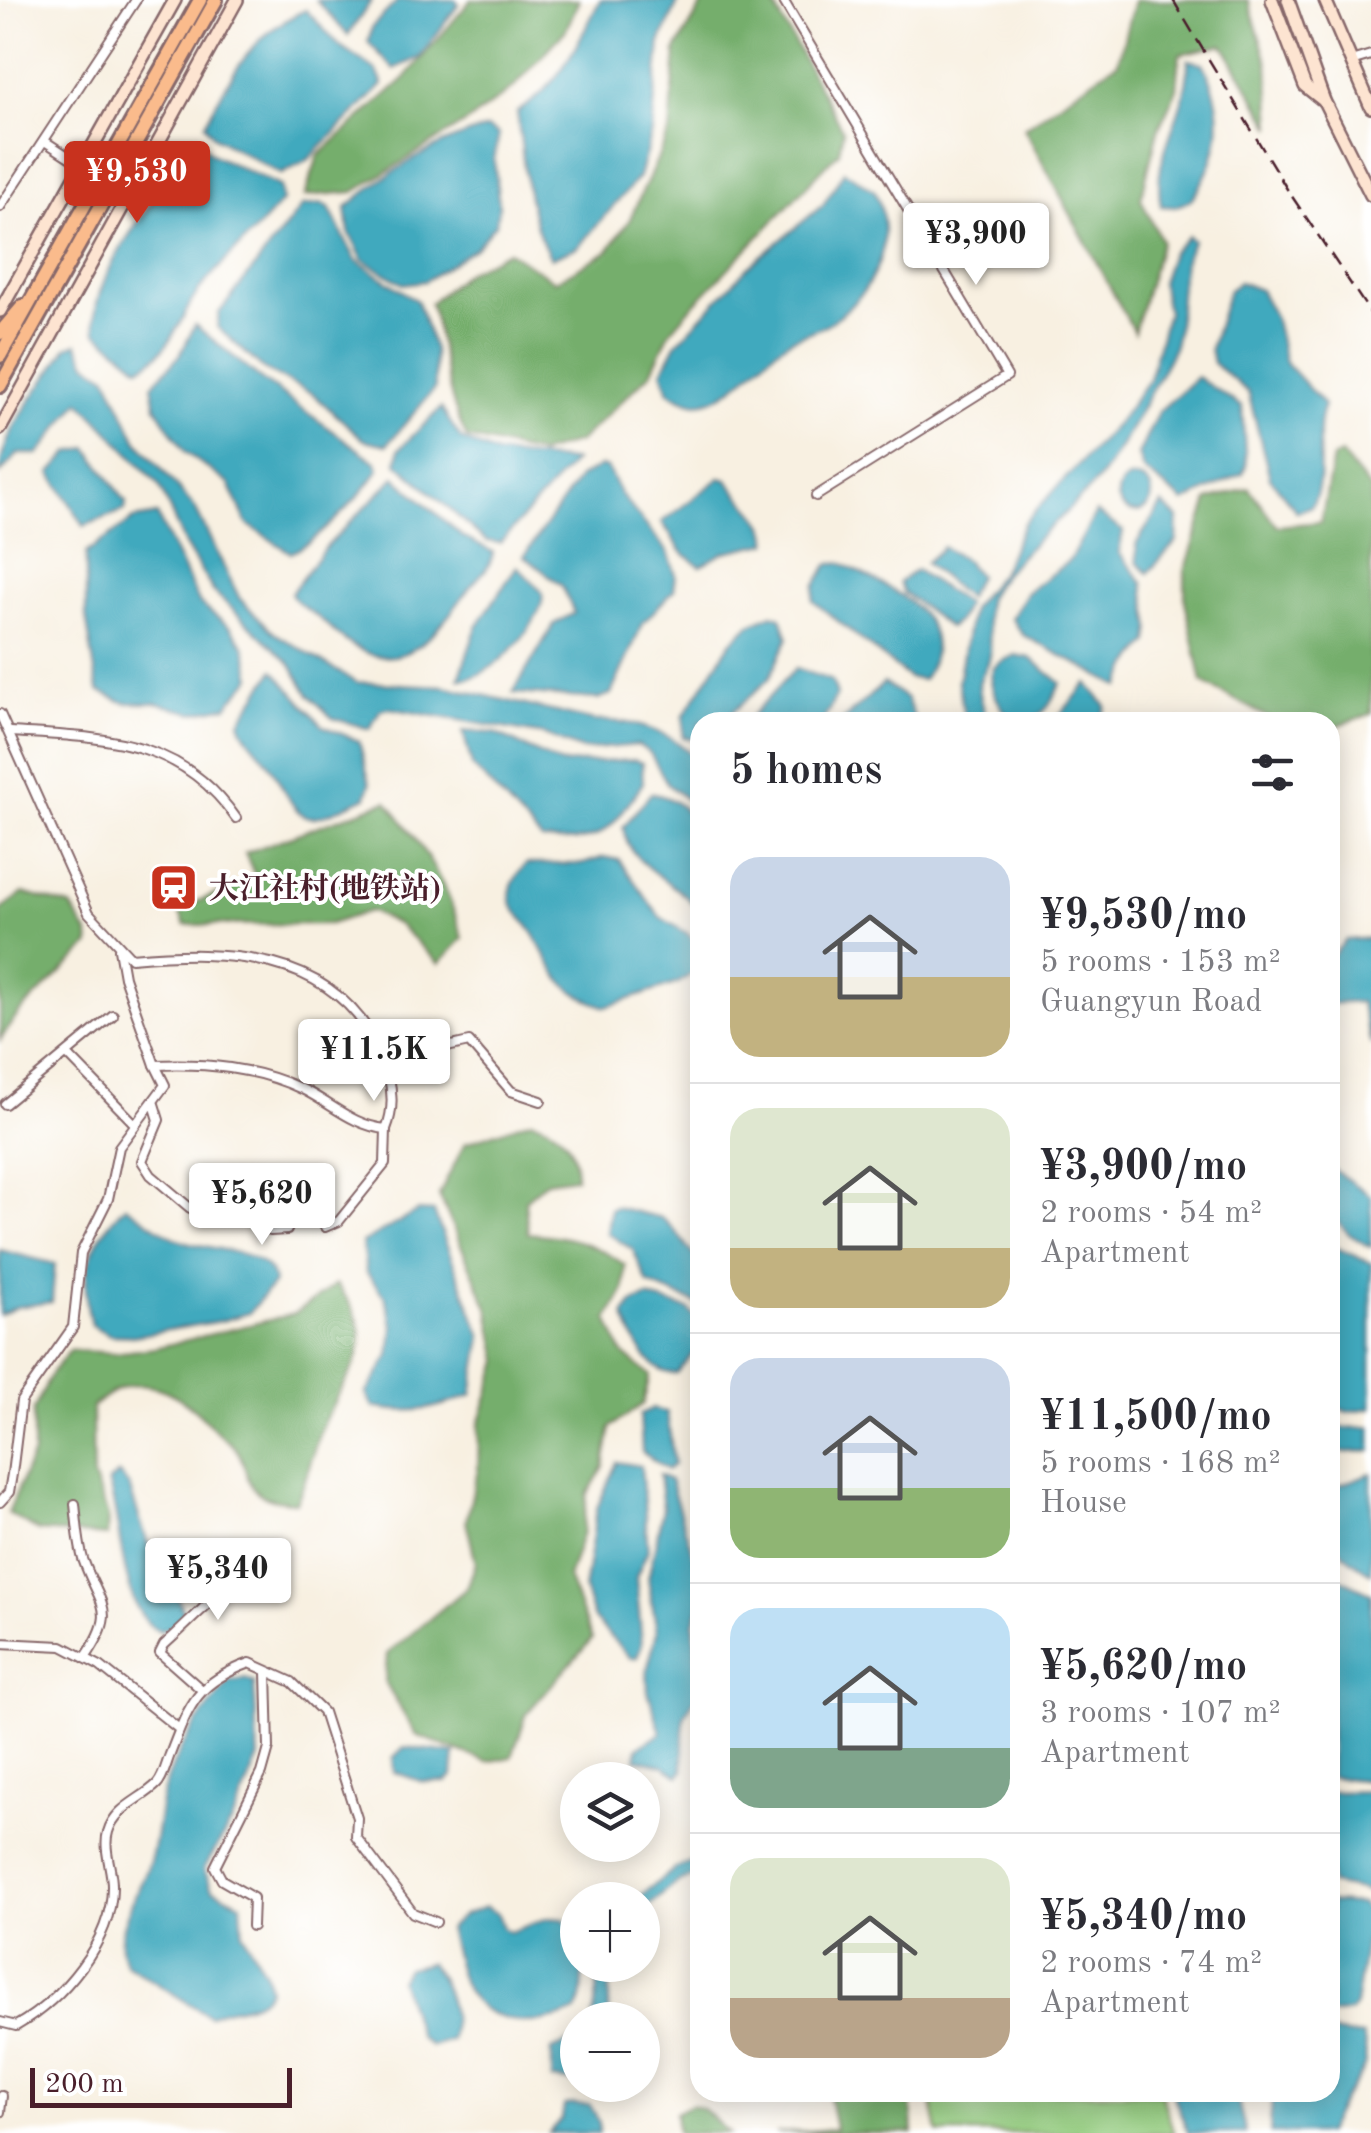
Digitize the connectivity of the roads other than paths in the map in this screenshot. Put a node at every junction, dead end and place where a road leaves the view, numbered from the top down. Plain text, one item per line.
1 (136, 0) edge
2 (175, 0) edge
3 (200, 0) edge
4 (216, 0) edge
5 (236, 0) edge
6 (783, 0) edge
7 (1272, 0) edge
8 (1288, 0) edge
9 (1325, 0) edge
10 (1371, 55) edge
11 (1351, 61) junction
12 (1324, 101) junction
13 (1371, 107) edge
14 (46, 142) junction
15 (80, 164) junction
16 (1371, 195) edge
17 (0, 208) edge
18 (32, 298) junction
19 (0, 310) edge
20 (0, 333) edge
21 (0, 356) edge
22 (0, 386) edge
23 (0, 429) edge
24 (816, 496) dead end
25 (0, 714) edge
26 (11, 732) junction
27 (236, 818) dead end
28 (120, 949) junction
29 (114, 1015) dead end
30 (68, 1055) junction
31 (384, 1061) junction
32 (155, 1065) junction
33 (541, 1101) dead end
34 (5, 1104) dead end
35 (154, 1104) junction
36 (134, 1123) junction
37 (386, 1130) junction
38 (0, 1502) edge
39 (75, 1504) dead end
40 (268, 1556) dead end
41 (0, 1643) edge
42 (85, 1658) junction
43 (267, 1672) junction
44 (202, 1690) junction
45 (179, 1728) junction
46 (436, 1922) dead end
47 (252, 1926) dead end
48 (0, 2022) edge
49 (2, 2096) edge
50 (0, 2112) edge

1 - 14 street
2 - 15 main road
3 - 18 main road
4 - 22 main road
5 - 23 main road
6 - 24 street
7 - 12 main road
8 - 12 main road
9 - 11 main road
10 - 11 street
11 - 13 main road
12 - 16 main road
14 - 15 street
14 - 17 street
15 - 19 main road
18 - 20 main road
18 - 21 main road
25 - 26 street
26 - 27 street
26 - 28 street
28 - 31 street
28 - 32 street
29 - 30 street
30 - 34 street
30 - 36 street
31 - 33 street
31 - 37 street
32 - 35 street
32 - 37 street
35 - 36 street
35 - 37 street
36 - 38 street
39 - 42 street
40 - 44 street
41 - 42 street
42 - 45 street
43 - 44 street
43 - 46 street
43 - 47 street
44 - 45 street
45 - 48 street
49 - 50 street

